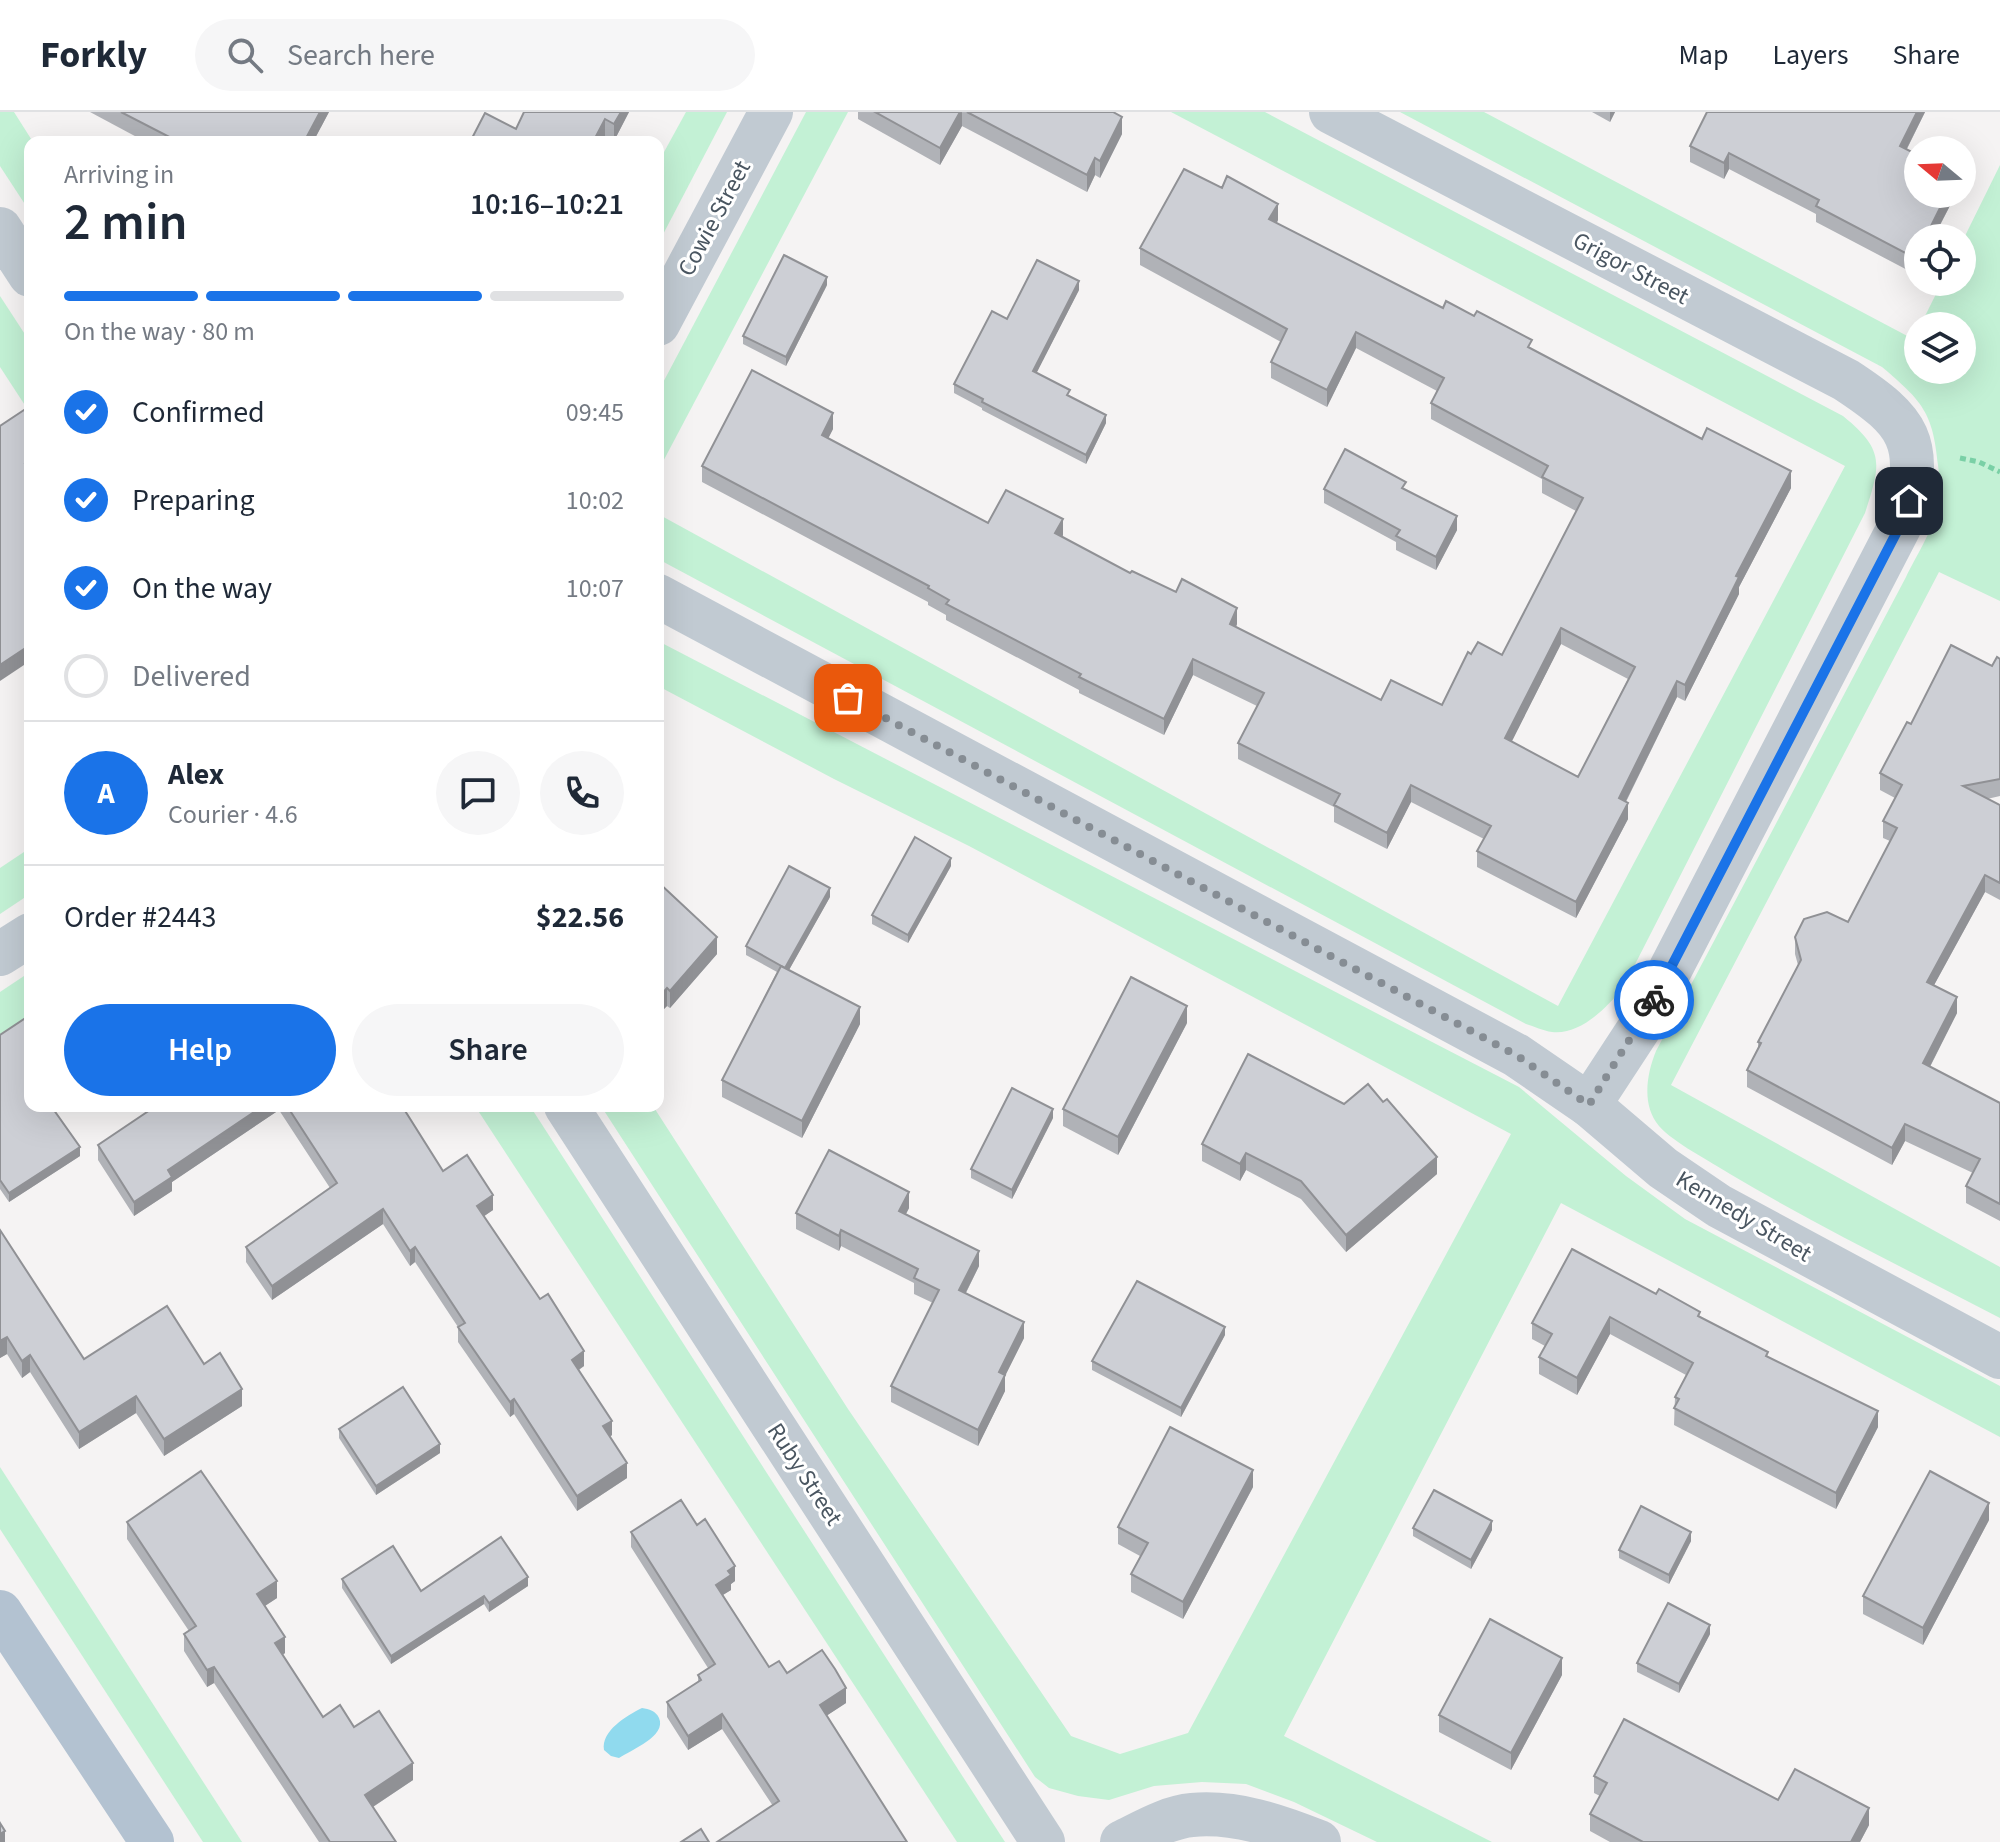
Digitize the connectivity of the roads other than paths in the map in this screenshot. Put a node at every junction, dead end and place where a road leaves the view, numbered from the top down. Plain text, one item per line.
1 (771, 112) edge
2 (1331, 112) edge
3 (0, 229) edge
4 (24, 266) edge
5 (664, 313) edge
6 (664, 599) edge
7 (24, 939) edge
8 (0, 954) edge
9 (1589, 1105) junction
10 (570, 1112) edge
11 (2000, 1357) edge
12 (0, 1612) edge
13 (152, 1842) edge
14 (1043, 1842) edge
15 (1122, 1842) edge
16 (1319, 1842) edge

1 - 5 street, Cowie Street
2 - 9 street, Grigor Street
3 - 4 street
6 - 9 street, Kennedy Street
7 - 8 street
9 - 11 street, Kennedy Street
10 - 14 street, Ruby Street
12 - 13 main road
15 - 16 street

